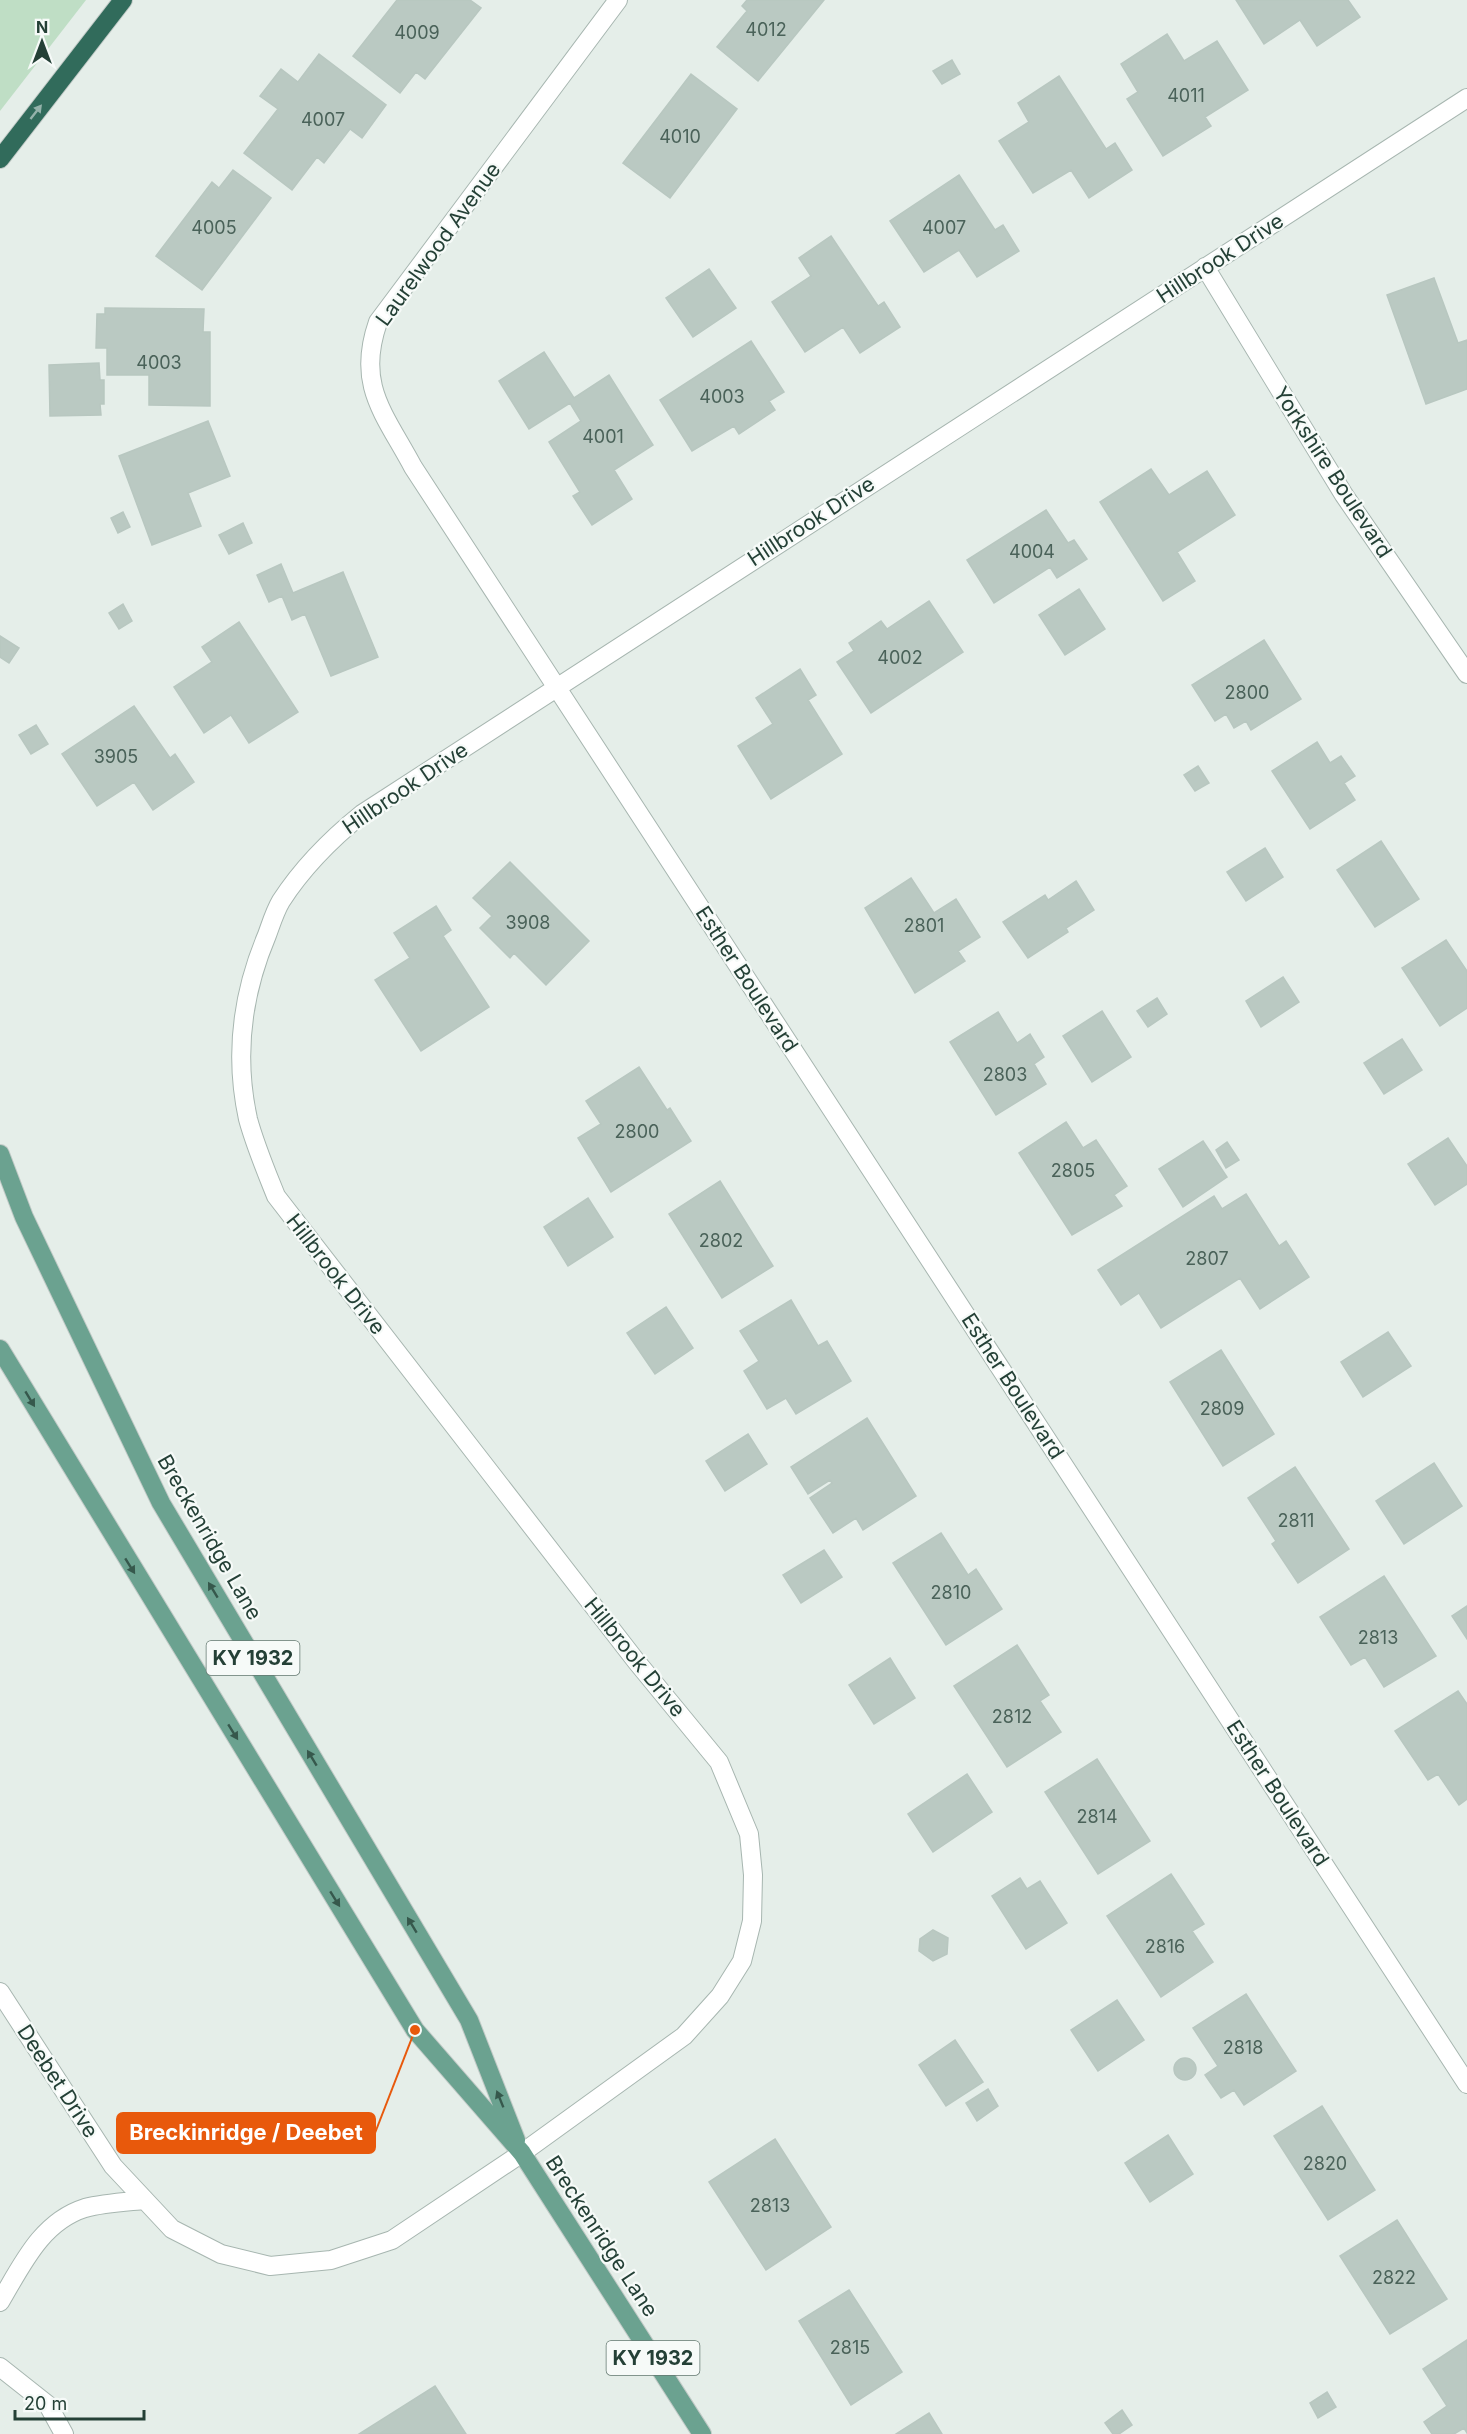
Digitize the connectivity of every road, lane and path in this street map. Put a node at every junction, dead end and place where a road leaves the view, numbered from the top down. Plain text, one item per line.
1 (123, 0) edge
2 (618, 0) edge
3 (1467, 98) edge
4 (0, 159) edge
5 (1205, 267) junction
6 (1467, 674) edge
7 (559, 687) junction
8 (0, 1154) edge
9 (0, 1349) edge
10 (0, 1992) edge
11 (1467, 2084) edge
12 (522, 2153) junction
13 (145, 2200) junction
14 (0, 2302) edge
15 (0, 2367) edge
16 (64, 2434) edge
17 (702, 2434) edge

4 -> 1 highway
2 - 7 street, Laurelwood Avenue
3 - 5 street, Hillbrook Drive
5 - 6 street, Yorkshire Boulevard
5 - 7 street, Hillbrook Drive
7 - 11 street, Esther Boulevard
7 - 12 street, Hillbrook Drive
12 -> 8 main road, Breckenridge Lane / KY 1932
9 -> 12 main road, Breckenridge Lane / KY 1932
10 - 13 street, Deebet Drive
12 - 13 street, Deebet Drive
12 - 17 main road, Breckenridge Lane / KY 1932
13 - 14 street
15 - 16 street

